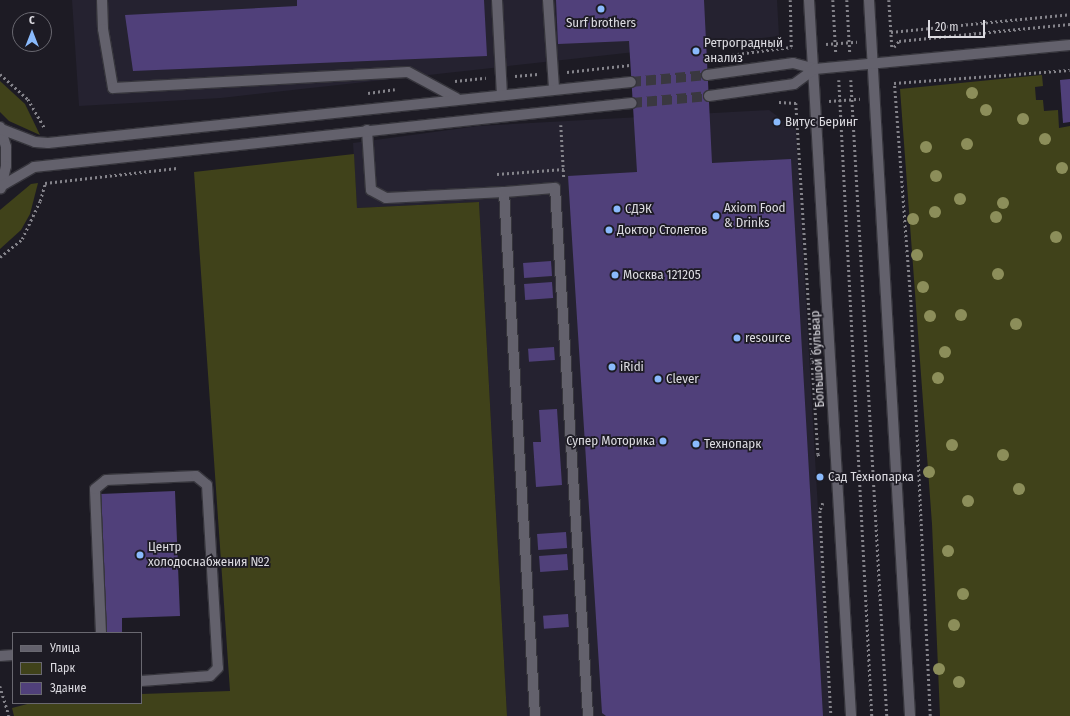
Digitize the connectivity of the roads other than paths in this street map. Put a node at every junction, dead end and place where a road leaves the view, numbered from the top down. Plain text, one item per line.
1 (102, 0) edge
2 (497, 0) edge
3 (548, 0) edge
4 (809, 0) edge
5 (869, 0) edge
6 (1070, 45) edge
7 (873, 64) junction
8 (814, 69) junction
9 (708, 75) tunnel mouth
10 (631, 82) tunnel mouth
11 (554, 89) junction
12 (502, 95) junction
13 (708, 96) tunnel mouth
14 (456, 98) junction
15 (632, 103) tunnel mouth
16 (0, 128) edge
17 (366, 130) junction
18 (1, 188) edge
19 (504, 192) junction
20 (101, 632) edge
21 (12, 655) edge
22 (0, 656) edge
23 (142, 681) edge
24 (535, 716) edge
25 (588, 716) edge
26 (851, 716) edge
27 (910, 716) edge

1 - 14 street
2 - 12 street
3 - 11 street
4 - 8 street, Большой бульвар
5 - 7 street
6 - 7 street
7 - 8 street
7 - 27 street
8 - 9 street
8 - 13 street
8 - 26 street, Большой бульвар
10 - 11 street
11 - 12 street
12 - 14 street
14 - 16 street
15 - 17 street
16 - 18 street
17 - 18 street
17 - 19 street
19 - 24 street
19 - 25 street
20 - 23 street
21 - 22 street

